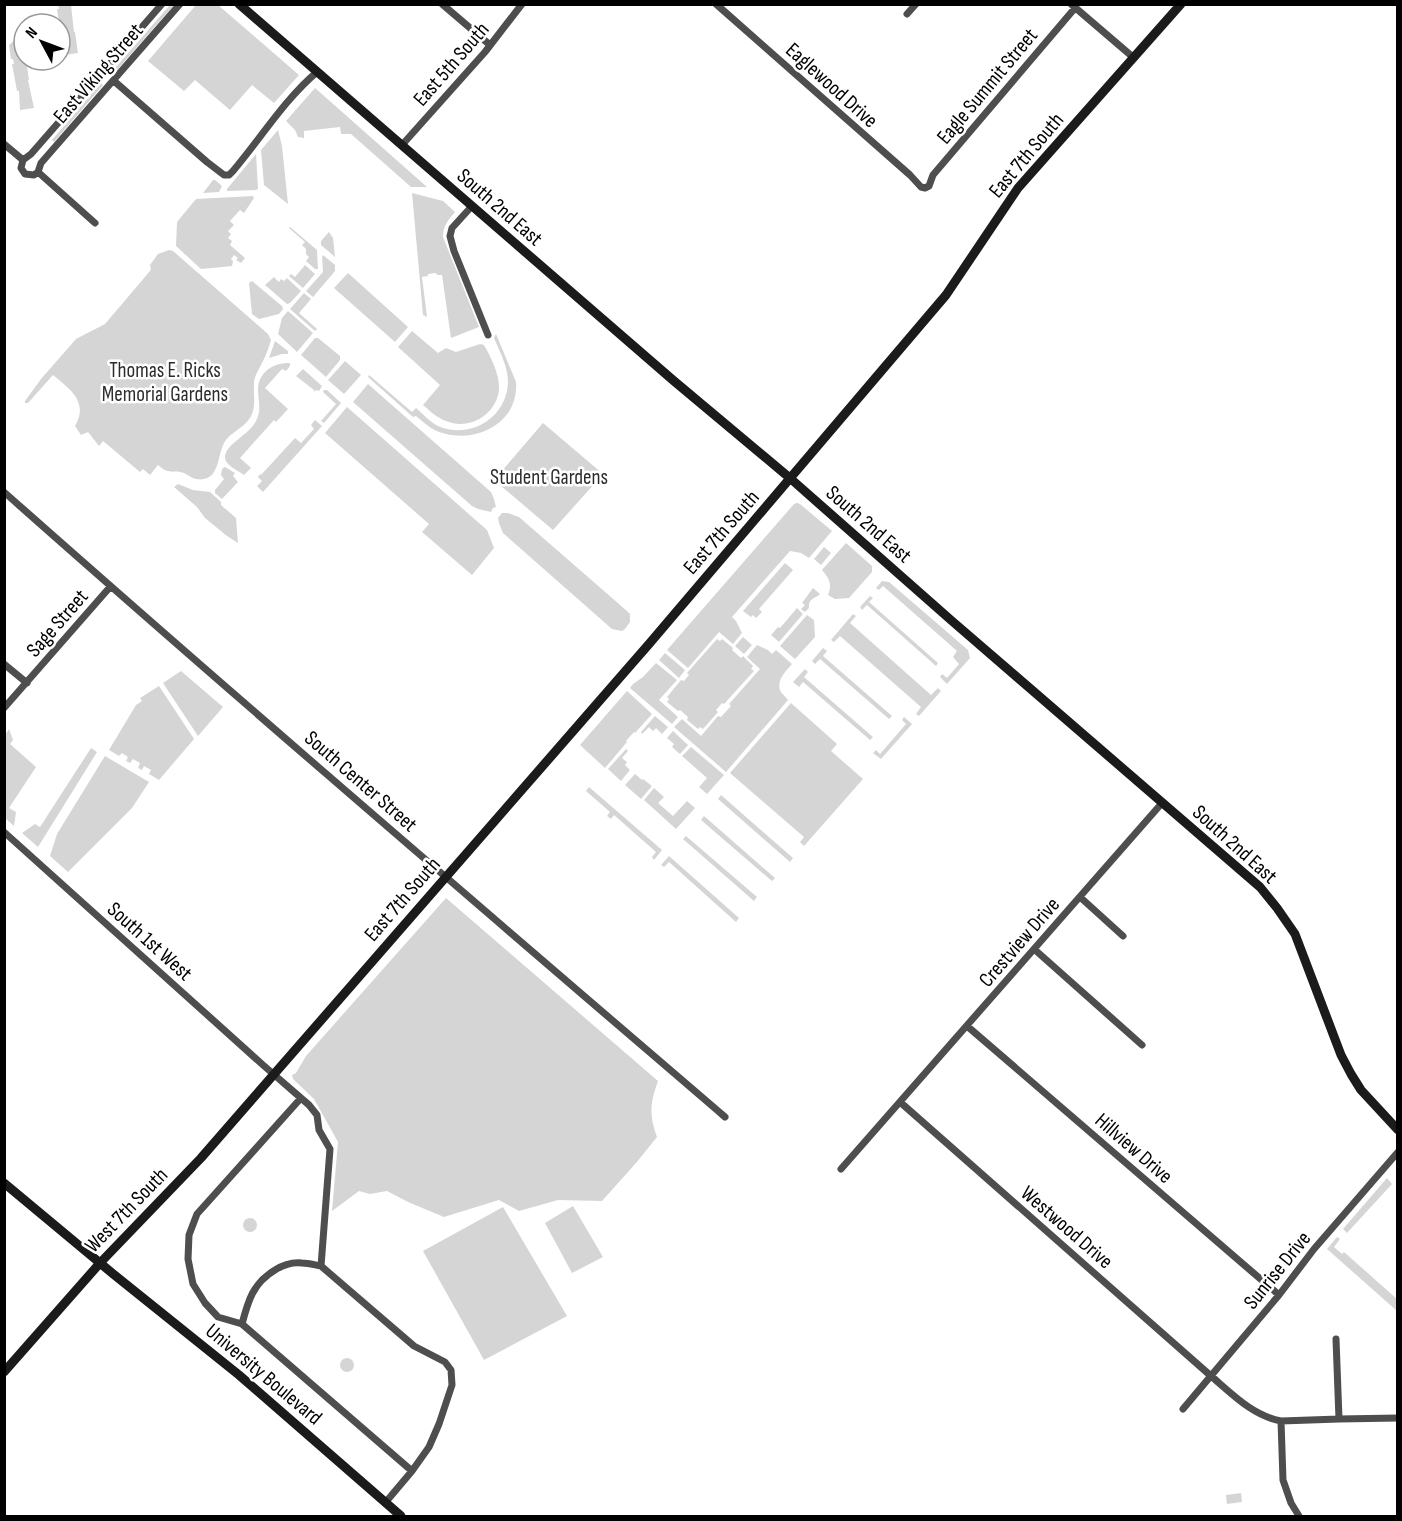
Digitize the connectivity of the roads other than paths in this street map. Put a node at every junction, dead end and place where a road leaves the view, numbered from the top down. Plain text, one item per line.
1 (162, 4) edge
2 (180, 4) edge
3 (239, 4) edge
4 (442, 4) edge
5 (522, 4) edge
6 (716, 4) edge
7 (916, 4) edge
8 (1181, 4) edge
9 (1073, 6) edge
10 (907, 14) dead end
11 (490, 45) junction
12 (1134, 58) junction
13 (317, 72) junction
14 (119, 85) junction
15 (4, 144) edge
16 (402, 144) junction
17 (22, 160) junction
18 (38, 172) junction
19 (927, 187) joint
20 (471, 206) junction
21 (95, 222) dead end
22 (488, 335) dead end
23 (791, 479) junction
24 (4, 492) edge
25 (110, 587) junction
26 (4, 664) edge
27 (27, 683) junction
28 (4, 708) edge
29 (1162, 803) junction
30 (4, 832) edge
31 (445, 877) junction
32 (1080, 897) junction
33 (1124, 936) dead end
34 (1034, 949) junction
35 (967, 1026) junction
36 (1142, 1045) dead end
37 (275, 1074) junction
38 (301, 1098) junction
39 (900, 1102) junction
40 (725, 1117) dead end
41 (1398, 1130) edge
42 (1398, 1152) edge
43 (841, 1169) dead end
44 (4, 1184) edge
45 (100, 1263) junction
46 (321, 1266) junction
47 (1280, 1295) junction
48 (242, 1324) junction
49 (1336, 1340) dead end
50 (4, 1372) edge
51 (1211, 1376) junction
52 (1182, 1408) dead end
53 (1398, 1418) edge
54 (1339, 1419) junction
55 (1281, 1421) junction
56 (412, 1471) junction
57 (385, 1503) junction
58 (401, 1516) edge
59 (1299, 1516) edge

1 - 17 street
2 - 14 street, East Viking Street
3 - 13 main road, South 2nd East
4 - 11 street
5 - 11 street, East 5th South
6 - 19 street, Eaglewood Drive
7 - 10 street
8 - 12 main road, East 7th South
9 - 12 street
9 - 19 street, Eagle Summit Street
11 - 16 street, East 5th South
12 - 23 main road, East 7th South
13 - 14 street
13 - 16 main road, South 2nd East
14 - 18 street, East Viking Street
15 - 17 street
16 - 20 main road, South 2nd East
17 - 18 street
18 - 21 street
20 - 22 street
20 - 23 main road, South 2nd East
23 - 29 main road, South 2nd East
23 - 31 main road, East 7th South
24 - 25 street, South Center Street
25 - 27 street, Sage Street
25 - 31 street, South Center Street
26 - 27 street
27 - 28 street, Sage Street
29 - 32 street, Crestview Drive
29 - 41 main road, South 2nd East
30 - 37 street, South 1st West
31 - 37 main road, East 7th South
31 - 40 street, South Center Street
32 - 33 street
32 - 34 street, Crestview Drive
34 - 35 street, Crestview Drive
34 - 36 street
35 - 39 street, Crestview Drive
35 - 47 street, Hillview Drive
37 - 38 street, South 1st West
37 - 45 main road, West 7th South
38 - 46 street, South 1st West
38 - 48 street
39 - 43 street, Crestview Drive
39 - 51 street, Westwood Drive
42 - 47 street, Sunrise Drive
44 - 45 main road, University Boulevard
45 - 50 main road, West 7th South
45 - 57 main road, University Boulevard
46 - 48 street
46 - 56 street
47 - 51 street, Sunrise Drive
48 - 56 street
49 - 54 street
51 - 52 street, Sunrise Drive
51 - 55 street, Westwood Drive
53 - 54 street
54 - 55 street
55 - 59 street
56 - 57 street
57 - 58 main road, University Boulevard

